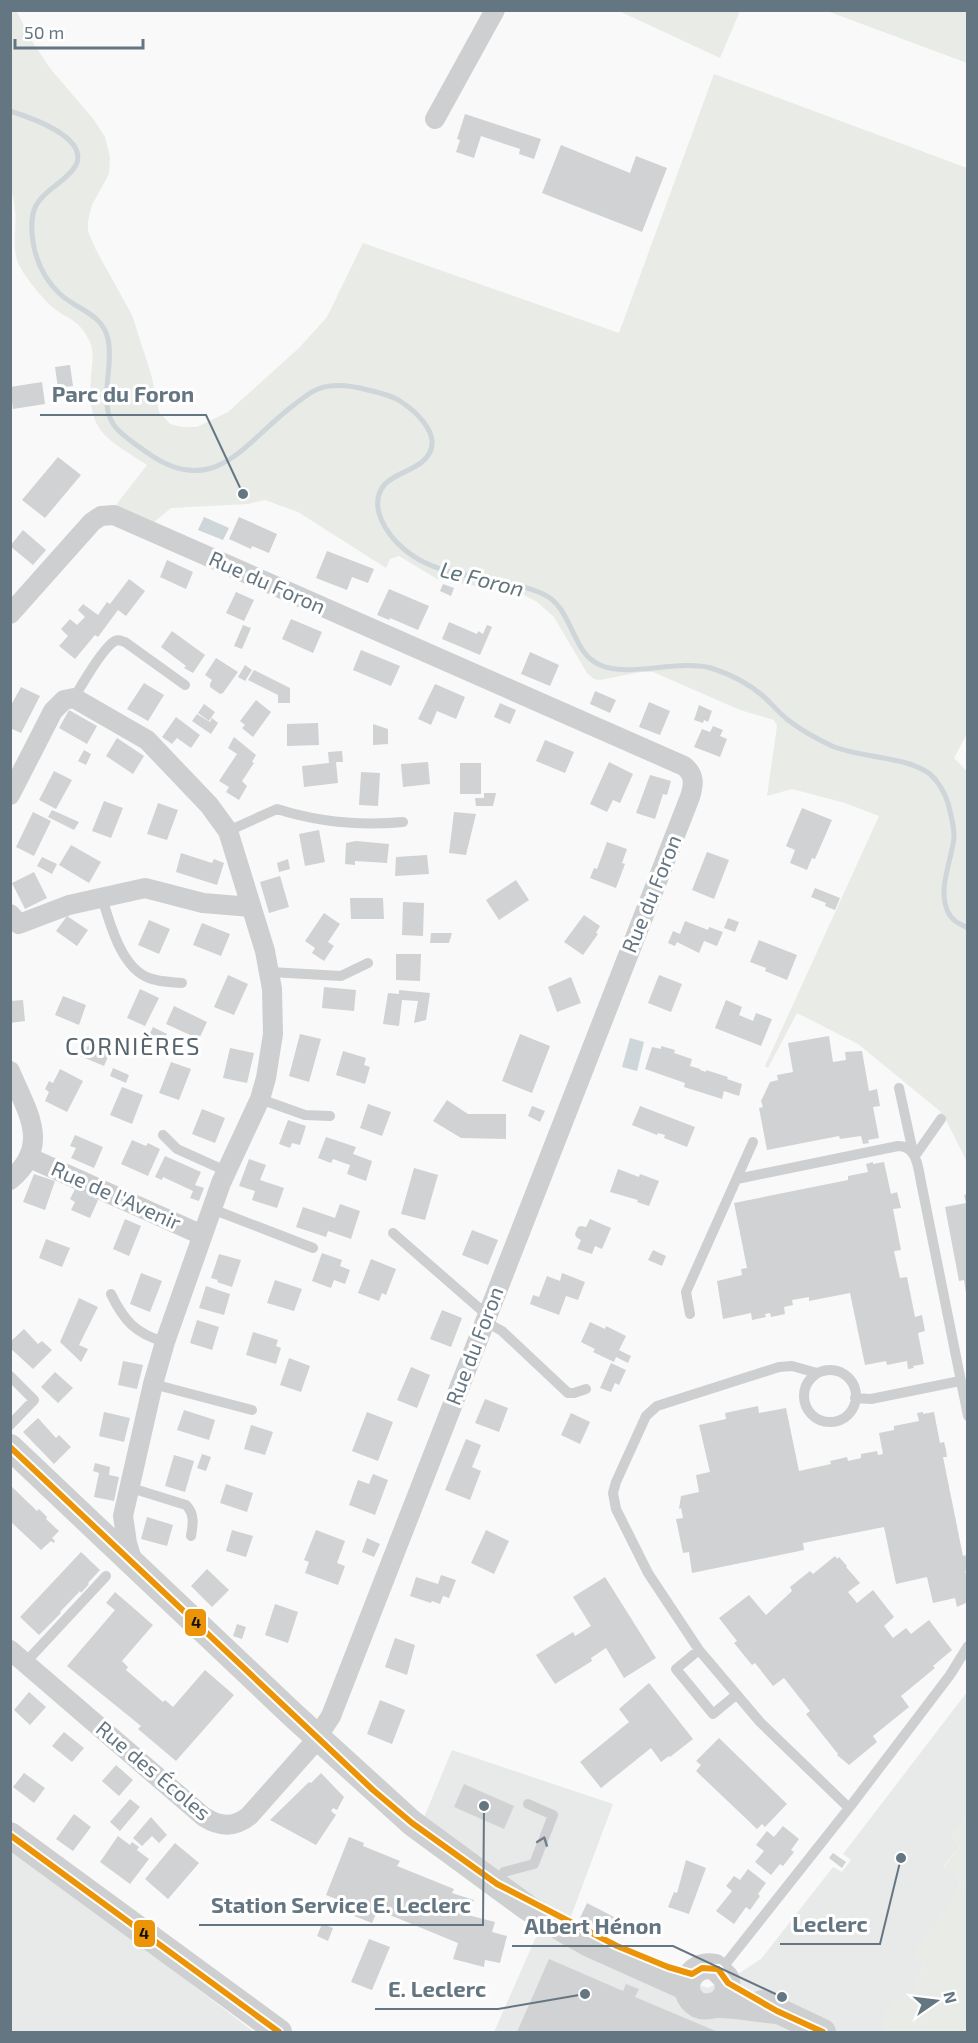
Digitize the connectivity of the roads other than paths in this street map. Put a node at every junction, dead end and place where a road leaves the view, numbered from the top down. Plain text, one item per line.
1 (495, 10) edge
2 (435, 119) dead end
3 (10, 614) edge
4 (185, 685) dead end
5 (74, 698) junction
6 (10, 795) edge
7 (403, 822) dead end
8 (228, 831) junction
9 (102, 898) junction
10 (251, 907) junction
11 (13, 923) edge
12 (368, 963) dead end
13 (270, 972) junction
14 (182, 983) dead end
15 (10, 1071) edge
16 (899, 1088) dead end
17 (260, 1099) junction
18 (330, 1116) dead end
19 (941, 1119) dead end
20 (163, 1134) dead end
21 (753, 1142) dead end
22 (914, 1154) junction
23 (30, 1158) junction
24 (226, 1171) junction
25 (737, 1179) junction
26 (10, 1180) edge
27 (212, 1209) junction
28 (393, 1233) dead end
29 (202, 1235) junction
30 (313, 1248) dead end
31 (111, 1294) dead end
32 (690, 1314) dead end
33 (486, 1318) junction
34 (165, 1341) junction
35 (817, 1373) junction
36 (10, 1376) edge
37 (960, 1381) junction
38 (153, 1384) junction
39 (585, 1389) dead end
40 (855, 1398) junction
41 (252, 1410) dead end
42 (968, 1416) edge
43 (10, 1425) edge
44 (10, 1448) edge
45 (128, 1488) junction
46 (123, 1516) junction
47 (96, 1528) junction
48 (191, 1536) dead end
49 (133, 1563) junction
50 (106, 1576) dead end
51 (968, 1646) edge
52 (699, 1650) junction
53 (18, 1657) edge
54 (736, 1695) junction
55 (318, 1737) junction
56 (528, 1804) dead end
57 (849, 1808) junction
58 (10, 1834) edge
59 (500, 1878) junction
60 (690, 1981) junction
61 (722, 1986) junction
62 (279, 2032) edge
63 (823, 2032) edge

1 - 2 street
3 - 33 street, Rue du Foron
4 - 5 lane
5 - 6 street
5 - 8 street, Rue de l'Avenir
7 - 8 lane
8 - 10 street, Rue de l'Avenir
9 - 10 street
9 - 11 street
9 - 14 lane
10 - 13 street, Rue de l'Avenir
12 - 13 lane
13 - 17 street, Rue de l'Avenir
15 - 23 street, Rue de l'Avenir
16 - 22 lane
17 - 18 lane
17 - 24 street, Rue de l'Avenir
19 - 22 lane
20 - 24 lane
21 - 25 lane
22 - 25 lane
22 - 37 lane
23 - 26 street, Rue de l'Avenir
23 - 29 street, Rue de l'Avenir
24 - 27 street, Rue de l'Avenir
25 - 32 lane
27 - 29 street, Rue de l'Avenir
27 - 30 lane, Rue de l'Avenir
28 - 33 lane
29 - 34 street, Rue de l'Avenir
31 - 34 lane
33 - 39 lane
33 - 55 street, Rue du Foron
34 - 38 street, Rue de l'Avenir
35 - 40 lane
35 - 40 lane
35 - 52 lane
36 - 43 lane
37 - 40 lane
37 - 42 lane
38 - 41 lane
38 - 45 street, Rue de l'Avenir
44 - 47 street
45 - 46 street, Rue de l'Avenir
45 - 48 lane
46 - 47 street
46 - 49 street, Rue de l'Avenir
47 - 49 street
49 - 55 street
50 - 53 lane
51 - 57 lane
52 - 54 lane
52 - 54 lane
53 - 55 street, Rue des Écoles
54 - 57 lane
55 - 59 street
59 -> 56 lane
57 - 61 lane
58 - 62 street
59 - 60 street
60 - 61 street
60 - 61 street
61 - 63 street

